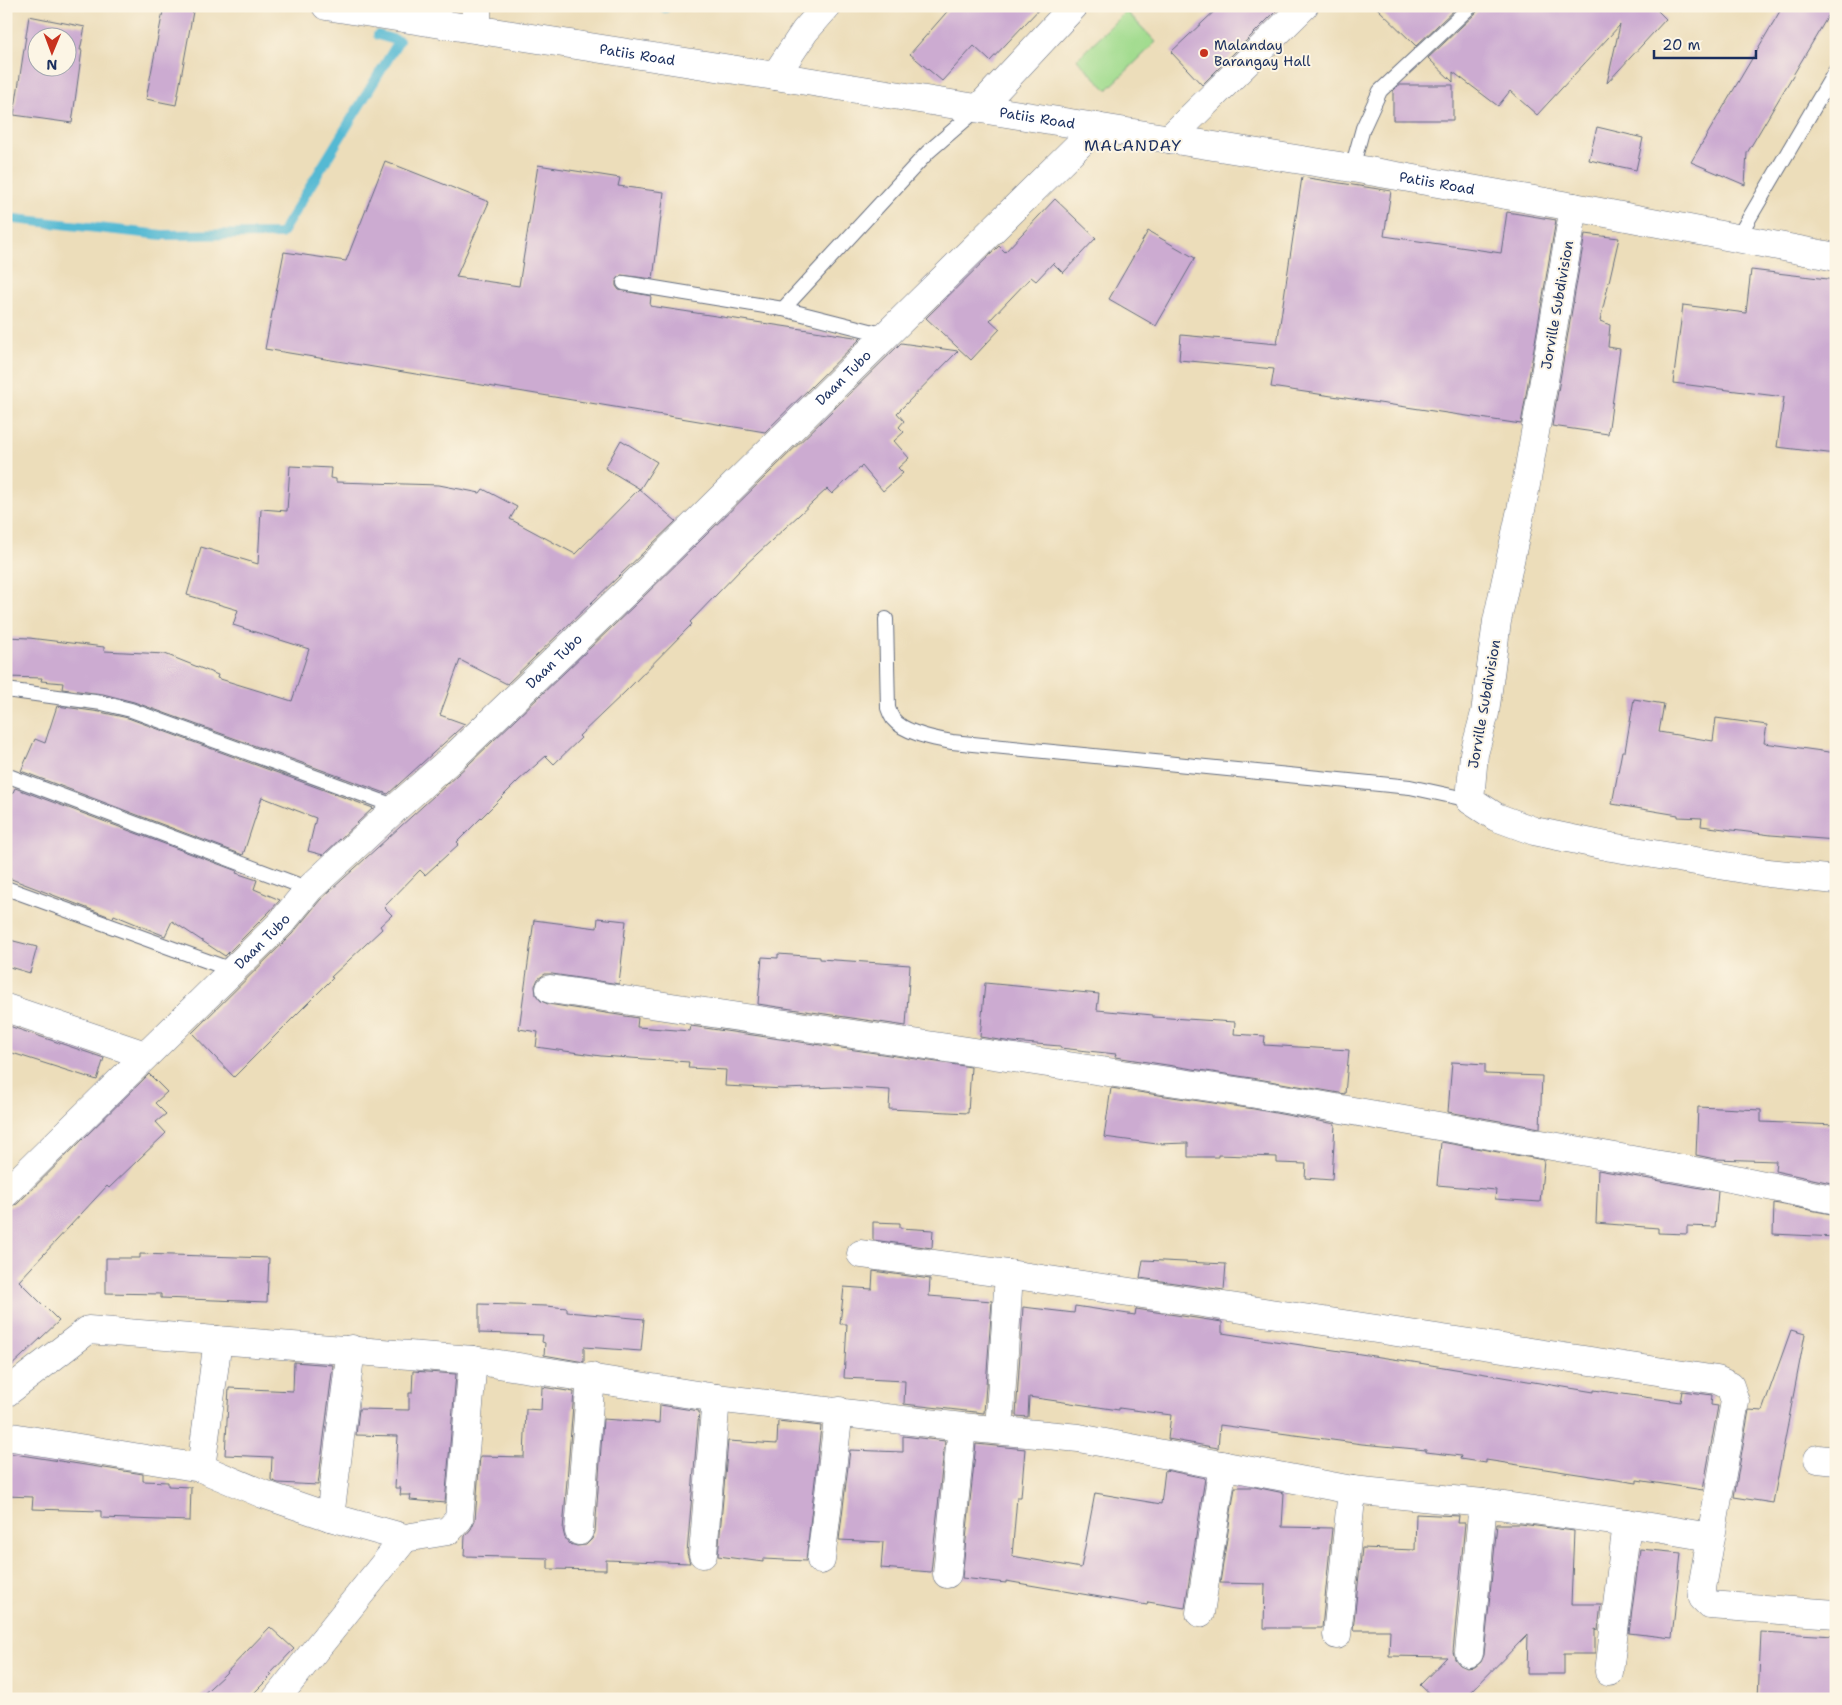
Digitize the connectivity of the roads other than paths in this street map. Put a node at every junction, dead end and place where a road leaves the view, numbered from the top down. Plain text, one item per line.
1 (326, 6) edge
2 (827, 6) edge
3 (1074, 6) edge
4 (1304, 6) edge
5 (1471, 6) edge
6 (477, 18) edge
7 (1836, 70) edge
8 (775, 76) junction
9 (980, 108) junction
10 (1097, 126) junction
11 (1169, 139) junction
12 (1352, 168) junction
13 (1574, 207) junction
14 (1738, 239) junction
15 (1836, 257) edge
16 (624, 283) dead end
17 (783, 309) junction
18 (886, 335) junction
19 (886, 619) dead end
20 (6, 690) edge
21 (6, 775) edge
22 (1470, 800) junction
23 (397, 807) junction
24 (1836, 880) edge
25 (6, 888) edge
26 (309, 889) junction
27 (232, 970) junction
28 (550, 989) dead end
29 (6, 1008) edge
30 (145, 1055) junction
31 (17, 1168) edge
32 (6, 1193) edge
33 (1836, 1200) edge
34 (861, 1254) dead end
35 (1009, 1274) junction
36 (218, 1340) junction
37 (351, 1349) junction
38 (473, 1360) junction
39 (591, 1377) junction
40 (6, 1393) edge
41 (716, 1398) junction
42 (839, 1411) junction
43 (962, 1427) junction
44 (999, 1430) junction
45 (6, 1436) edge
46 (1223, 1465) junction
47 (202, 1468) junction
48 (1352, 1490) junction
49 (1483, 1503) junction
50 (330, 1517) junction
51 (1627, 1523) junction
52 (579, 1531) dead end
53 (1710, 1537) junction
54 (406, 1538) junction
55 (703, 1554) dead end
56 (821, 1560) dead end
57 (947, 1574) dead end
58 (1200, 1614) dead end
59 (1836, 1614) edge
60 (1337, 1635) dead end
61 (1470, 1653) dead end
62 (1609, 1672) dead end
63 (276, 1699) edge

1 - 6 street, Patiis Road
2 - 8 street
3 - 9 street
4 - 11 street
5 - 12 lane
6 - 8 street, Patiis Road
7 - 14 lane
8 - 9 street, Patiis Road
9 - 10 street, Patiis Road
9 - 17 lane
10 - 11 street, Patiis Road
10 - 18 street, Daan Tubo
11 - 12 street, Patiis Road
12 - 13 street, Patiis Road
13 - 14 street, Patiis Road
13 - 22 street, Jorville Subdivision
14 - 15 street, Patiis Road
16 - 17 lane
17 - 18 lane
18 - 23 street, Daan Tubo
19 - 22 lane
20 - 23 lane
21 - 26 lane
22 - 24 street
23 - 26 street, Daan Tubo
25 - 27 lane
26 - 27 street, Daan Tubo
27 - 30 street, Daan Tubo
28 - 33 street
29 - 30 street
30 - 31 street, Daan Tubo
31 - 32 street, Daan Tubo
34 - 35 street
35 - 44 street
35 - 53 street
36 - 37 street
36 - 40 street
36 - 47 street
37 - 38 street
37 - 50 street
38 - 39 street
38 - 54 street
39 - 41 street
39 - 52 street
41 - 42 street
41 - 55 street
42 - 43 street
42 - 56 street
43 - 44 street
43 - 57 street
44 - 46 street
45 - 47 street
46 - 48 street
46 - 58 street
47 - 50 street
48 - 49 street
48 - 60 street
49 - 51 street
49 - 61 street
50 - 54 street
51 - 53 street
51 - 62 street
53 - 59 street
54 - 63 street

